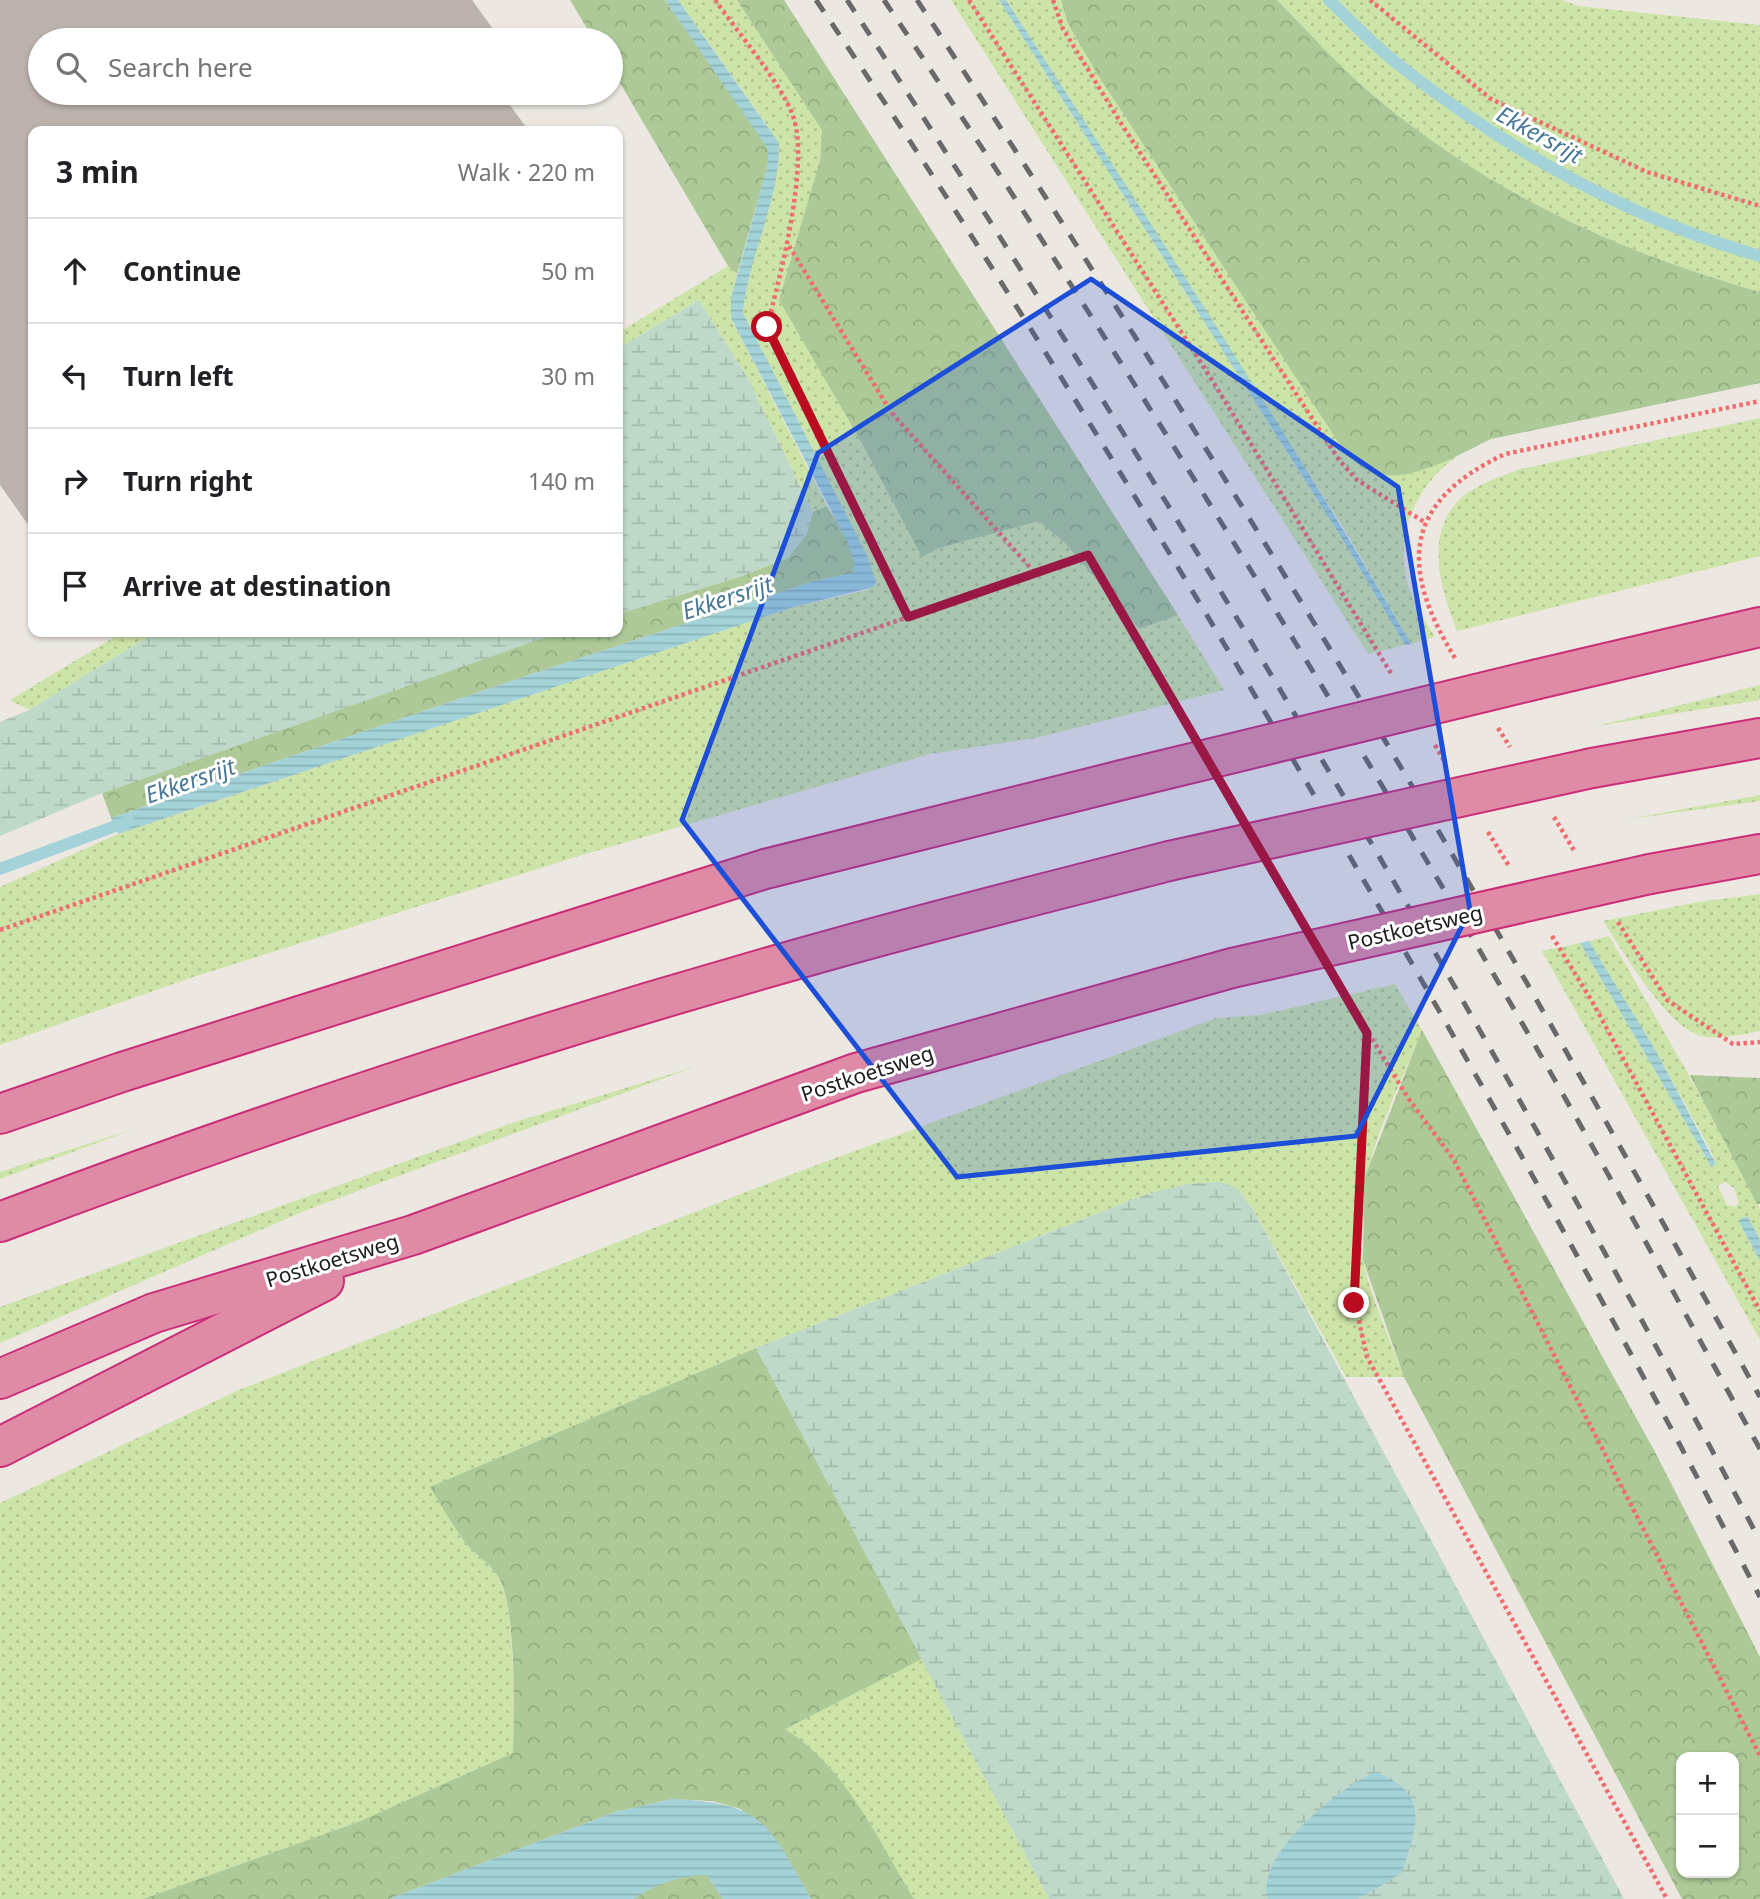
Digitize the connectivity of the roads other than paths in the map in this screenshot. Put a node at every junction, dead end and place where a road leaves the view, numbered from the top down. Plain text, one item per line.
1 (1760, 626) edge
2 (1760, 738) edge
3 (1760, 855) edge
4 (0, 1114) edge
5 (0, 1222) edge
6 (413, 1235) junction
7 (0, 1378) edge
8 (0, 1447) edge

1 - 4 highway, bridge
2 - 5 highway, bridge
3 - 6 highway, Postkoetsweg, bridge
6 - 7 highway, Postkoetsweg
6 - 8 highway

